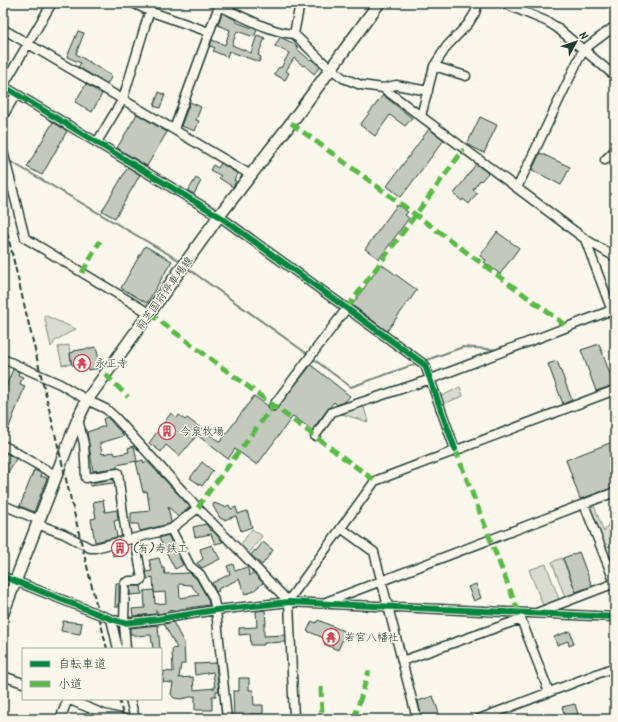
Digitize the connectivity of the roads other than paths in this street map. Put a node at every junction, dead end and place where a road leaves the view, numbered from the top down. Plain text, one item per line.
1 (52, 3) edge
2 (133, 3) edge
3 (152, 3) edge
4 (300, 3) edge
5 (379, 3) edge
6 (478, 3) edge
7 (503, 3) edge
8 (219, 4) edge
9 (149, 11) junction
10 (615, 26) edge
11 (3, 28) edge
12 (209, 32) junction
13 (294, 34) junction
14 (29, 43) junction
15 (584, 50) junction
16 (434, 66) junction
17 (331, 69) junction
18 (466, 76) dead end
19 (615, 76) edge
20 (3, 86) edge
21 (383, 88) junction
22 (428, 92) junction
23 (16, 94) junction
24 (123, 98) junction
25 (3, 116) edge
26 (421, 116) junction
27 (174, 129) junction
28 (97, 142) junction
29 (615, 150) edge
30 (3, 151) edge
31 (605, 160) dead end
32 (5, 170) edge
33 (251, 175) junction
34 (517, 188) junction
35 (219, 216) junction
36 (585, 239) junction
37 (615, 257) edge
38 (347, 308) junction
39 (612, 310) junction
40 (149, 313) junction
41 (615, 319) edge
42 (3, 359) edge
43 (431, 379) junction
44 (615, 390) edge
45 (87, 400) junction
46 (273, 406) dead end
47 (78, 418) junction
48 (315, 436) dead end
49 (3, 445) edge
50 (456, 449) junction
51 (57, 476) junction
52 (615, 492) edge
53 (584, 504) junction
54 (3, 505) edge
55 (198, 508) junction
56 (38, 522) junction
57 (341, 528) junction
58 (171, 529) junction
59 (131, 539) junction
60 (3, 577) edge
61 (15, 581) junction
62 (382, 581) junction
63 (615, 583) edge
64 (289, 602) junction
65 (322, 604) junction
66 (389, 607) junction
67 (216, 610) junction
68 (3, 614) edge
69 (536, 614) junction
70 (520, 616) junction
71 (615, 617) edge
72 (111, 619) junction
73 (124, 623) junction
74 (118, 648) edge
75 (126, 648) edge
76 (402, 662) junction
77 (615, 667) edge
78 (3, 676) edge
79 (22, 683) edge
80 (549, 692) junction
81 (68, 700) edge
82 (70, 700) edge
83 (130, 700) edge
84 (492, 717) edge
85 (60, 719) edge
86 (124, 719) edge
87 (135, 719) edge
88 (227, 719) edge
89 (294, 719) edge
90 (417, 719) edge
91 (479, 719) edge

1 - 14 street
2 - 9 street
3 - 9 street
4 - 13 street
5 - 17 main road, 前芝国府停車場線
6 - 16 street
7 - 15 street
8 - 12 street
8 - 13 street
9 - 12 street
9 - 24 street
10 - 15 street
11 - 14 street
12 - 27 street
13 - 17 street
14 - 20 street
14 - 24 street
15 - 19 street
15 - 34 street
16 - 18 street
16 - 22 street
17 - 21 street
17 - 33 main road, 前芝国府停車場線
20 - 23 street
21 - 22 street
21 - 26 street
22 - 26 street
23 - 25 street
23 - 28 street
24 - 27 street
24 - 28 street
26 - 34 street
27 - 33 street
28 - 35 street
29 - 31 street
30 - 32 street
32 - 40 street
33 - 35 main road, 前芝国府停車場線
34 - 36 street
35 - 38 street
35 - 40 main road, 前芝国府停車場線
36 - 37 street
36 - 39 street
38 - 43 street
38 - 46 street
39 - 41 street
39 - 43 street
40 - 45 main road, 前芝国府停車場線
42 - 45 street
43 - 48 street
43 - 50 street
44 - 50 street
45 - 47 main road, 前芝国府停車場線
45 - 55 street
47 - 51 main road, 前芝国府停車場線
47 - 59 street
49 - 51 street
50 - 57 street
51 - 56 main road, 前芝国府停車場線
52 - 53 street
53 - 62 street
53 - 63 street
54 - 56 street
55 - 58 street
55 - 64 street
56 - 59 street
56 - 61 main road, 前芝国府停車場線
57 - 62 street
57 - 64 street
58 - 59 street
58 - 67 street
59 - 73 street
60 - 61 street
61 - 68 main road, 前芝国府停車場線
61 - 72 street
62 - 65 street
62 - 66 street
63 - 69 street
64 - 65 street
64 - 67 street
64 - 89 street
65 - 66 street
66 - 70 street
66 - 76 street
67 - 73 street
67 - 88 street
69 - 70 street
69 - 71 street
70 - 76 street
70 - 80 street
72 - 73 street
72 - 74 street
73 - 75 street
76 - 90 street
77 - 80 street
78 - 79 street
80 - 84 street
81 - 85 street
82 - 86 street
83 - 87 street
84 - 91 street

